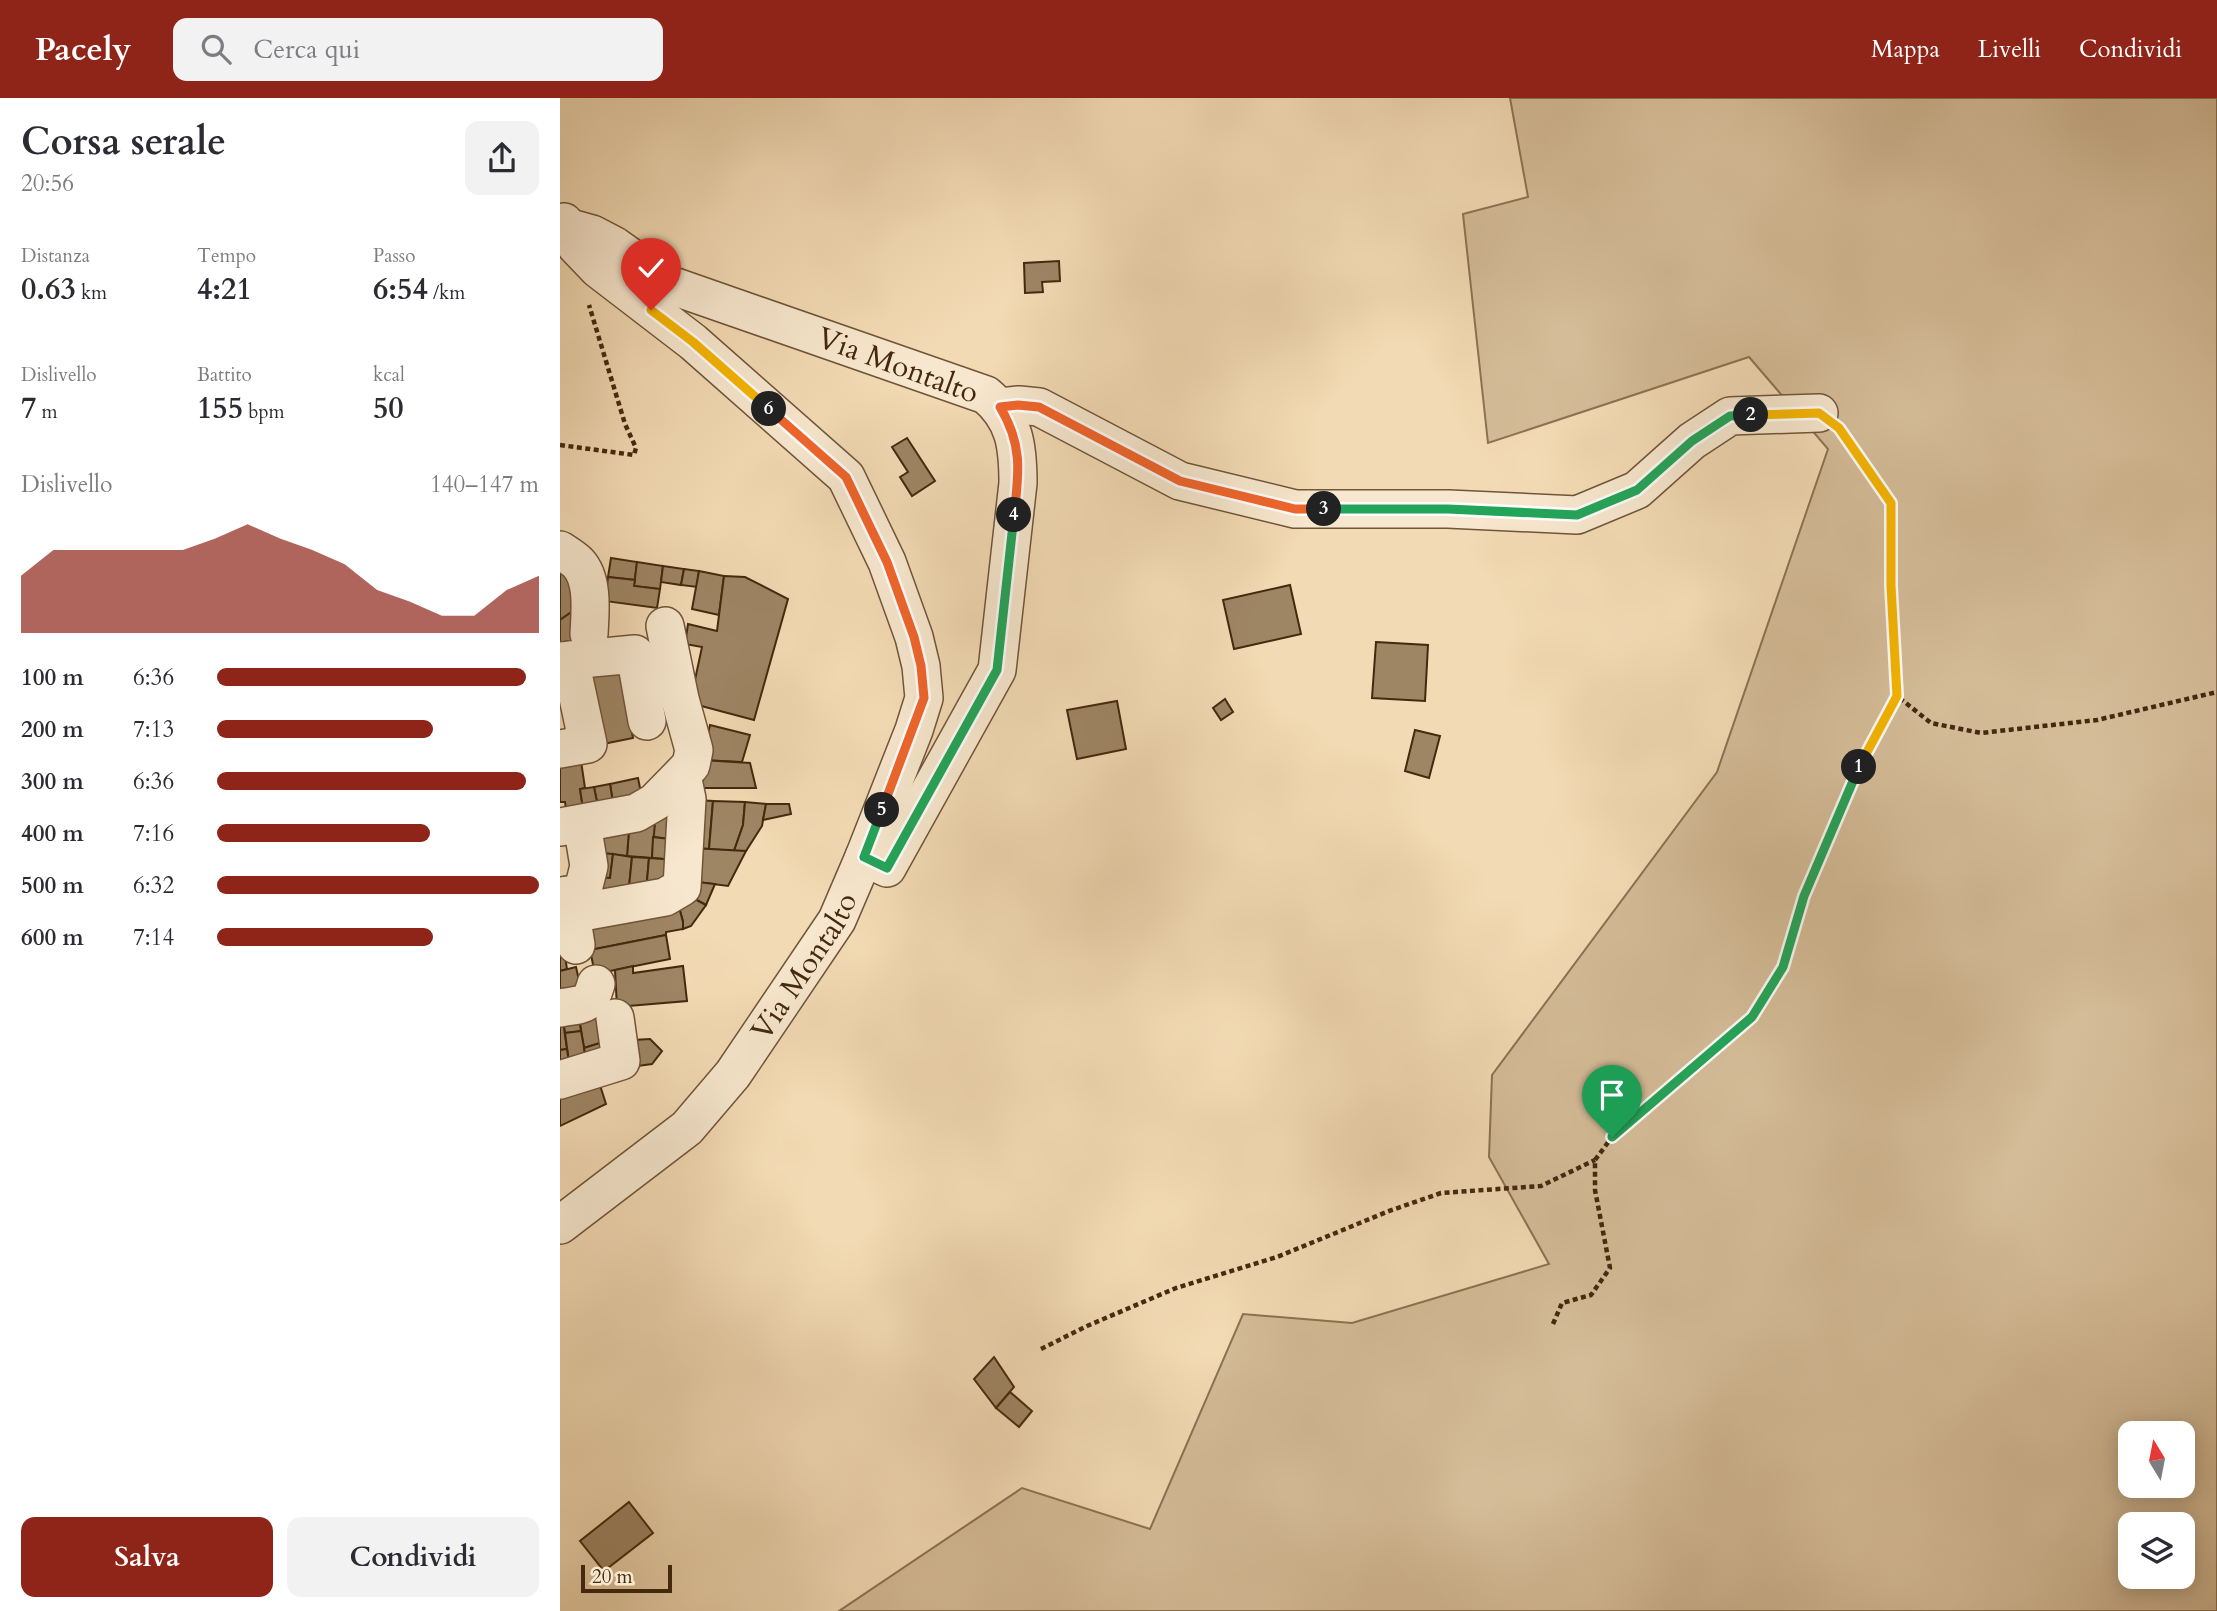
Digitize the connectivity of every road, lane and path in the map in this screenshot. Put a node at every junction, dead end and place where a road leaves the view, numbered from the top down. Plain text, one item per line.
1 (563, 219) edge
2 (598, 269) junction
3 (1000, 407) junction
4 (1819, 413) joint
5 (560, 444) edge
6 (560, 550) edge
7 (665, 626) dead end
8 (573, 652) edge
9 (2217, 692) edge
10 (1897, 696) junction
11 (647, 721) dead end
12 (560, 749) edge
13 (682, 775) junction
14 (571, 825) edge
15 (864, 857) junction
16 (573, 912) edge
17 (596, 984) dead end
18 (560, 1009) edge
19 (615, 1018) dead end
20 (560, 1080) edge
21 (1595, 1160) junction
22 (560, 1225) edge
23 (1553, 1324) dead end
24 (1041, 1349) dead end

1 - 2 street
1 - 3 street, Via Montalto
2 - 5 path
2 - 15 street
3 - 4 street
3 - 15 street, Via Montalto
4 - 10 path
6 - 8 street
7 - 13 street
8 - 11 street
8 - 12 street
9 - 10 path
10 - 21 path
13 - 14 street
13 - 16 street
14 - 16 street
15 - 22 street, Via Montalto
17 - 18 street
19 - 20 street
21 - 23 path
21 - 24 path

